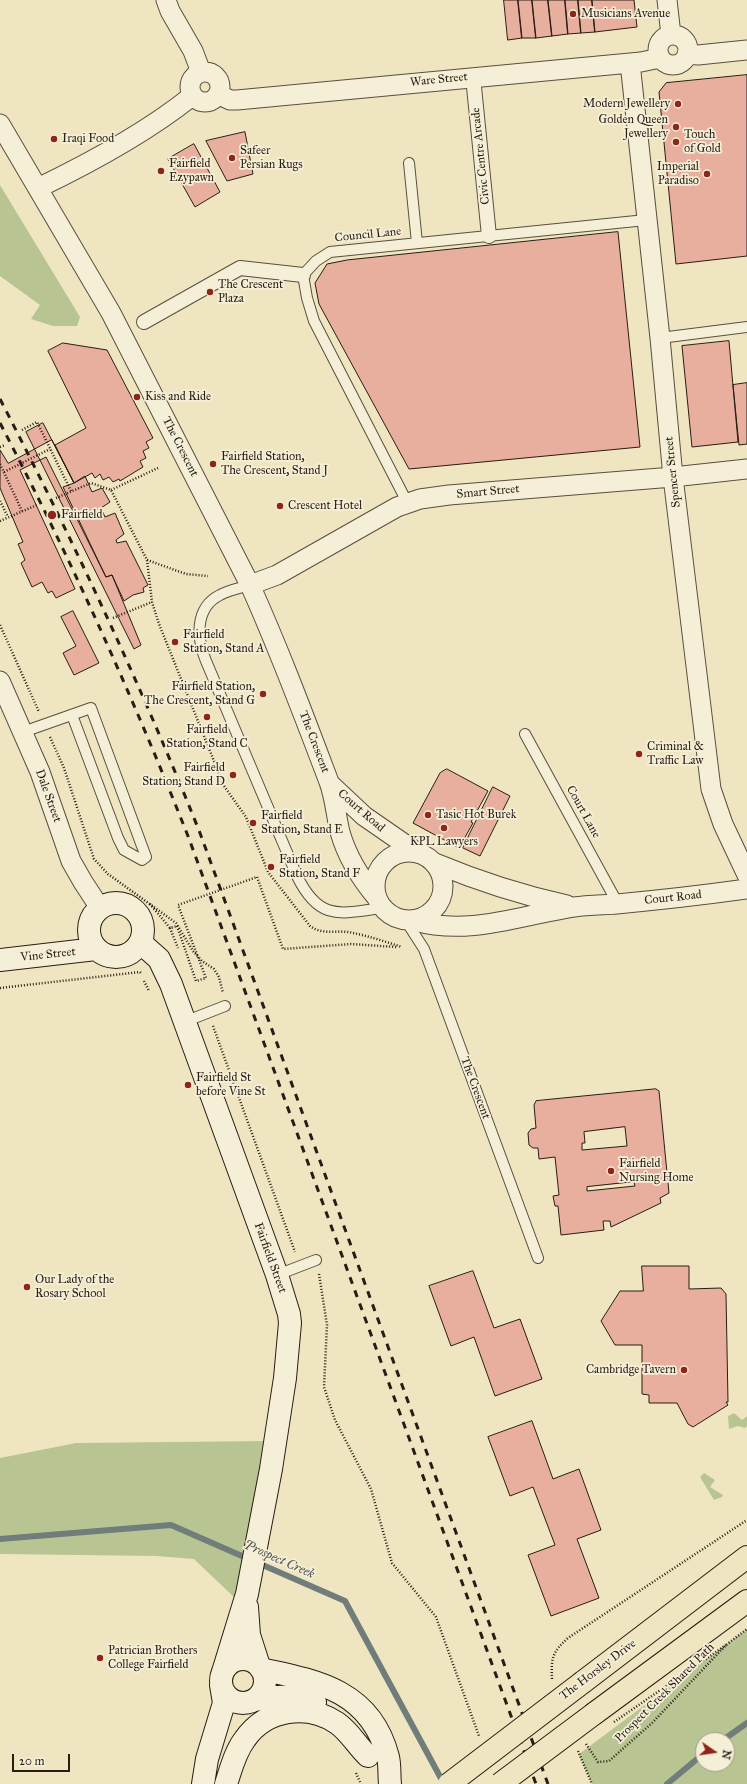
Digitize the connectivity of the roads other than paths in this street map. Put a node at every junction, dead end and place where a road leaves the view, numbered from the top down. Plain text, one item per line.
1 (166, 0) edge
2 (667, 0) edge
3 (671, 35) junction
4 (747, 50) edge
5 (687, 54) junction
6 (660, 58) junction
7 (630, 63) junction
8 (201, 72) junction
9 (473, 77) junction
10 (218, 94) junction
11 (192, 96) junction
12 (0, 124) edge
13 (408, 163) dead end
14 (38, 188) junction
15 (646, 220) junction
16 (489, 236) junction
17 (417, 243) junction
18 (303, 275) junction
19 (144, 322) dead end
20 (747, 327) edge
21 (660, 338) junction
22 (747, 469) edge
23 (673, 477) junction
24 (407, 502) junction
25 (250, 585) junction
26 (0, 680) edge
27 (72, 715) junction
28 (23, 732) junction
29 (525, 734) dead end
30 (330, 784) junction
31 (416, 852) junction
32 (434, 862) junction
33 (747, 875) edge
34 (747, 889) edge
35 (379, 903) junction
36 (618, 904) junction
37 (575, 907) junction
38 (100, 908) junction
39 (411, 921) junction
40 (141, 943) junction
41 (96, 949) junction
42 (0, 960) edge
43 (225, 1006) dead end
44 (184, 1022) junction
45 (538, 1258) dead end
46 (316, 1260) road end
47 (277, 1275) junction
48 (747, 1557) edge
49 (247, 1594) junction
50 (747, 1601) edge
51 (260, 1668) junction
52 (222, 1678) junction
53 (253, 1701) junction
54 (368, 1756) junction
55 (203, 1784) edge
56 (226, 1784) edge
57 (386, 1784) edge
58 (390, 1784) edge
59 (449, 1784) edge
60 (500, 1784) edge

1 - 8 street
2 - 3 street
3 - 5 street
3 - 6 street
4 - 5 street
5 - 6 street
6 - 7 street, Ware Street
7 - 9 street, Ware Street
7 - 15 street, Spencer Street
8 - 10 street
8 - 11 street
9 - 10 street, Ware Street
9 - 16 street, Civic Centre Arcade
10 - 11 street
11 - 14 street
12 - 14 street, The Crescent
13 - 17 lane
14 - 25 street, The Crescent
15 - 16 lane, Council Lane
15 - 21 street, Spencer Street
16 - 17 lane, Council Lane
17 - 18 lane, Council Lane
18 - 19 street
18 - 24 lane
20 - 21 lane
21 - 23 street, Spencer Street
22 - 23 street, Smart Street
23 - 24 street, Smart Street
23 - 33 street, Spencer Street
24 - 25 street, Smart Street
25 - 30 street, The Crescent
25 - 35 lane
26 - 28 street, Dale Street
27 - 27 lane
27 - 28 lane
28 - 38 street, Dale Street
29 - 36 lane, Court Lane
30 - 31 street, Court Road
30 - 35 street, Court Road
31 - 32 street
31 - 35 street
32 - 37 street, Court Road
32 - 39 street
34 - 36 street, Court Road
35 - 39 street
36 - 37 street, Court Road
37 - 39 street, Court Road
38 - 40 main road
38 - 41 main road
39 - 45 lane, The Crescent
40 - 41 main road
40 - 44 main road, Fairfield Street
41 - 42 main road, Vine Street
43 - 44 lane
44 - 47 main road, Fairfield Street
46 - 47 lane
47 - 49 main road, Fairfield Street
48 - 59 main road, The Horsley Drive, bridge
49 - 51 main road, Fairfield Street
49 - 52 main road, Fairfield Street
50 - 60 main road, bridge
51 - 52 main road
51 - 53 main road
51 - 58 main road
52 - 53 main road
52 - 55 main road
53 - 54 main road
53 - 56 main road
54 - 56 main road
54 - 57 main road

